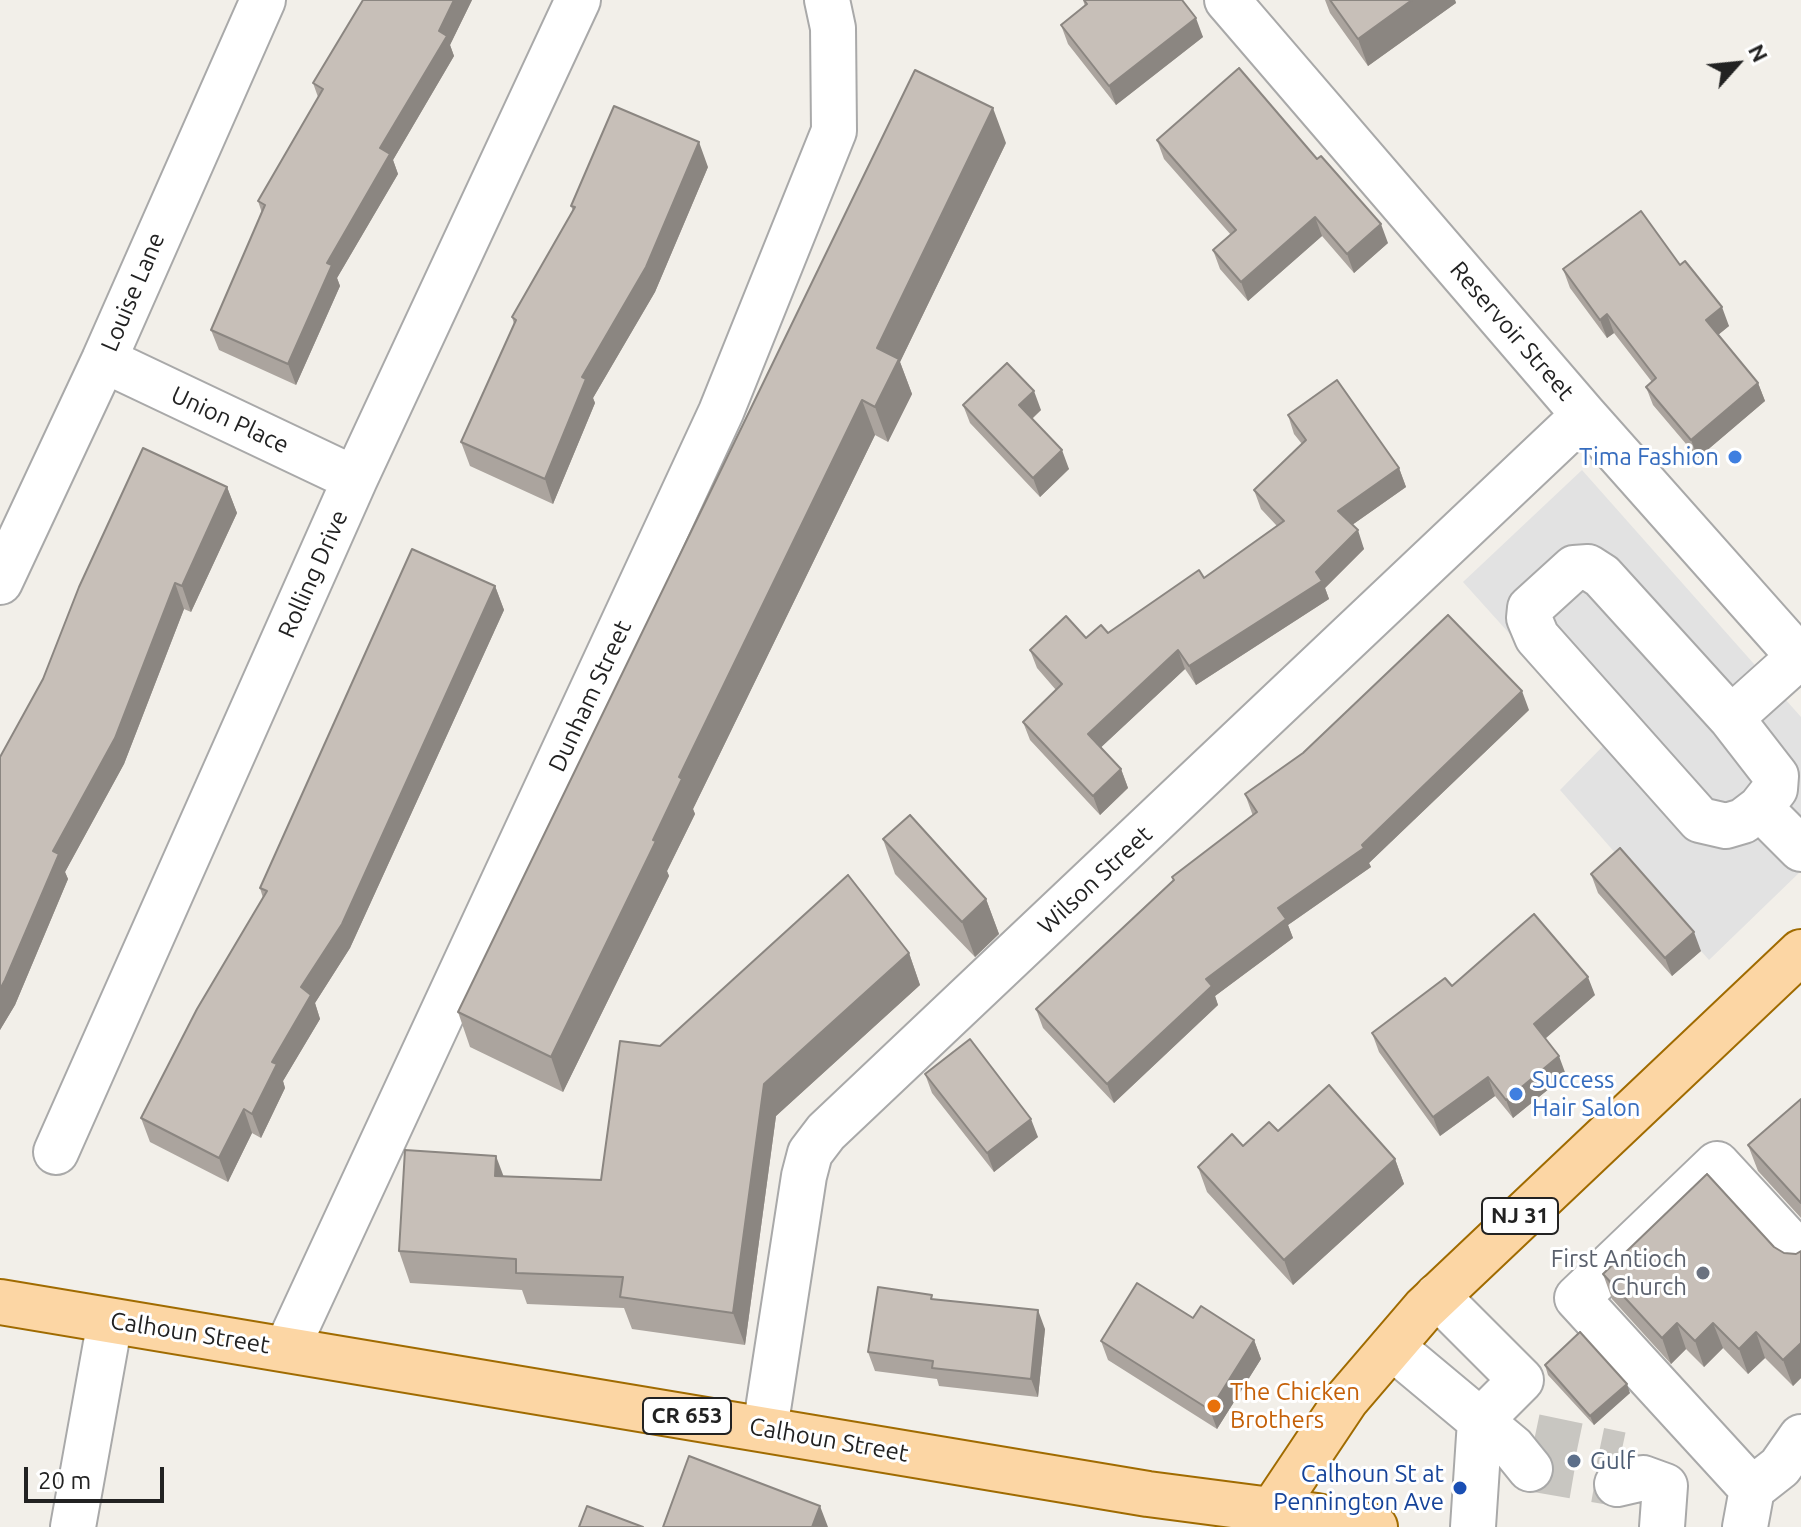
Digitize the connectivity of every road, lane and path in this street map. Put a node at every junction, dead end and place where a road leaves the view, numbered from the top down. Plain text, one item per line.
1 (263, 0) edge
2 (578, 0) edge
3 (1227, 0) edge
4 (830, 14) edge
5 (104, 360) junction
6 (1584, 415) junction
7 (355, 479) junction
8 (0, 582) edge
9 (1800, 658) edge
10 (1731, 718) junction
11 (1760, 808) junction
12 (1801, 849) edge
13 (1801, 952) edge
14 (56, 1152) dead end
15 (1801, 1255) edge
16 (1437, 1296) junction
17 (0, 1302) edge
18 (110, 1321) junction
19 (1392, 1347) junction
20 (287, 1348) junction
21 (765, 1429) junction
22 (1801, 1437) edge
23 (1514, 1444) junction
24 (1627, 1472) tunnel mouth
25 (1749, 1508) edge
26 (1266, 1518) edge
27 (73, 1527) edge
28 (1375, 1527) edge
29 (1473, 1527) edge
30 (1662, 1527) edge

1 - 5 street, Louise Lane
2 - 7 street, Rolling Drive
3 - 6 street, Reservoir Street
4 - 20 street, Dunham Street
5 - 7 street, Union Place
5 - 8 street, Louise Lane
6 - 9 street, Reservoir Street
6 - 21 street, Wilson Street
7 - 14 street, Rolling Drive
9 - 10 street
10 - 11 street
10 - 11 street
11 - 12 street
13 - 16 main road, NJ 31
15 - 25 street
16 - 19 main road, NJ 31
16 - 23 street
17 - 18 main road, Calhoun Street / CR 653
18 - 20 main road, Calhoun Street / CR 653
18 - 27 street
19 - 23 street
19 - 26 main road, NJ 31
20 - 21 main road, Calhoun Street / CR 653
21 - 26 main road, Calhoun Street / CR 653
22 - 25 street
23 - 29 street
24 - 30 street
26 - 28 main road, Calhoun Street / CR 653

